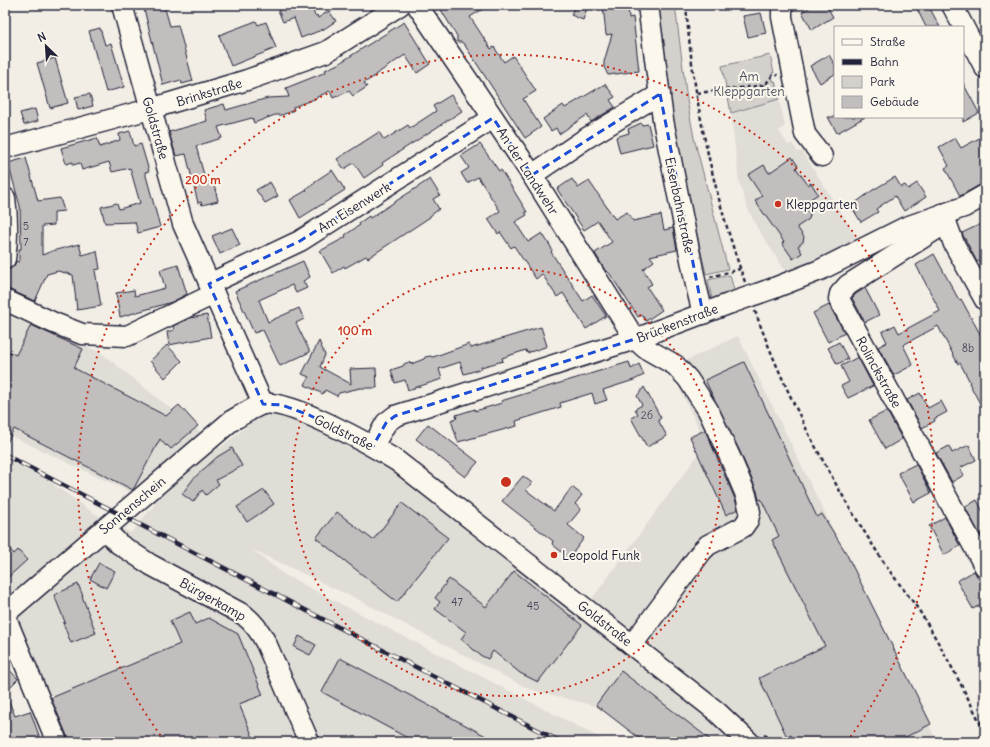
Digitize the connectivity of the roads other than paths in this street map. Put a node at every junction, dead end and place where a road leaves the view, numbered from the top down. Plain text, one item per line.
1 (122, 5) edge
2 (400, 5) edge
3 (417, 5) edge
4 (648, 5) edge
5 (782, 5) edge
6 (952, 5) edge
7 (963, 26) edge
8 (964, 28) edge
9 (985, 68) edge
10 (660, 94) junction
11 (150, 109) junction
12 (493, 118) junction
13 (5, 148) edge
14 (822, 156) dead end
15 (532, 175) junction
16 (985, 195) edge
17 (5, 198) edge
18 (943, 214) junction
19 (5, 259) edge
20 (211, 289) junction
21 (5, 300) edge
22 (985, 300) edge
23 (703, 314) junction
24 (636, 339) junction
25 (263, 404) junction
26 (373, 446) junction
27 (104, 529) junction
28 (985, 567) edge
29 (5, 615) edge
30 (632, 645) junction
31 (57, 742) edge
32 (309, 742) edge
33 (749, 742) edge

1 - 11 street, Goldstraße
2 - 11 street, Brinkstraße
3 - 12 street, An der Landwehr
4 - 10 street, Eisenbahnstraße
5 - 14 street
6 - 7 street
8 - 9 street
10 - 15 street
10 - 23 street, Eisenbahnstraße
11 - 13 street, Brinkstraße
11 - 20 street, Goldstraße
12 - 15 street, An der Landwehr
12 - 20 street, Am Eisenwerk
15 - 24 street, An der Landwehr
16 - 18 street, Brückenstraße
17 - 19 street
18 - 22 street
18 - 23 street, Brückenstraße, bridge
18 - 28 street, Rolinckstraße
20 - 21 street, Am Eisenwerk
20 - 25 street, Goldstraße
23 - 24 street, Brückenstraße
24 - 26 street, Brückenstraße
24 - 30 street, An der Landwehr
25 - 26 street, Goldstraße
25 - 27 street, Sonnenschein
26 - 30 street, Goldstraße
27 - 29 street, Sonnenschein
27 - 32 street, Bürgerkamp
29 - 31 street
30 - 33 street, Goldstraße

